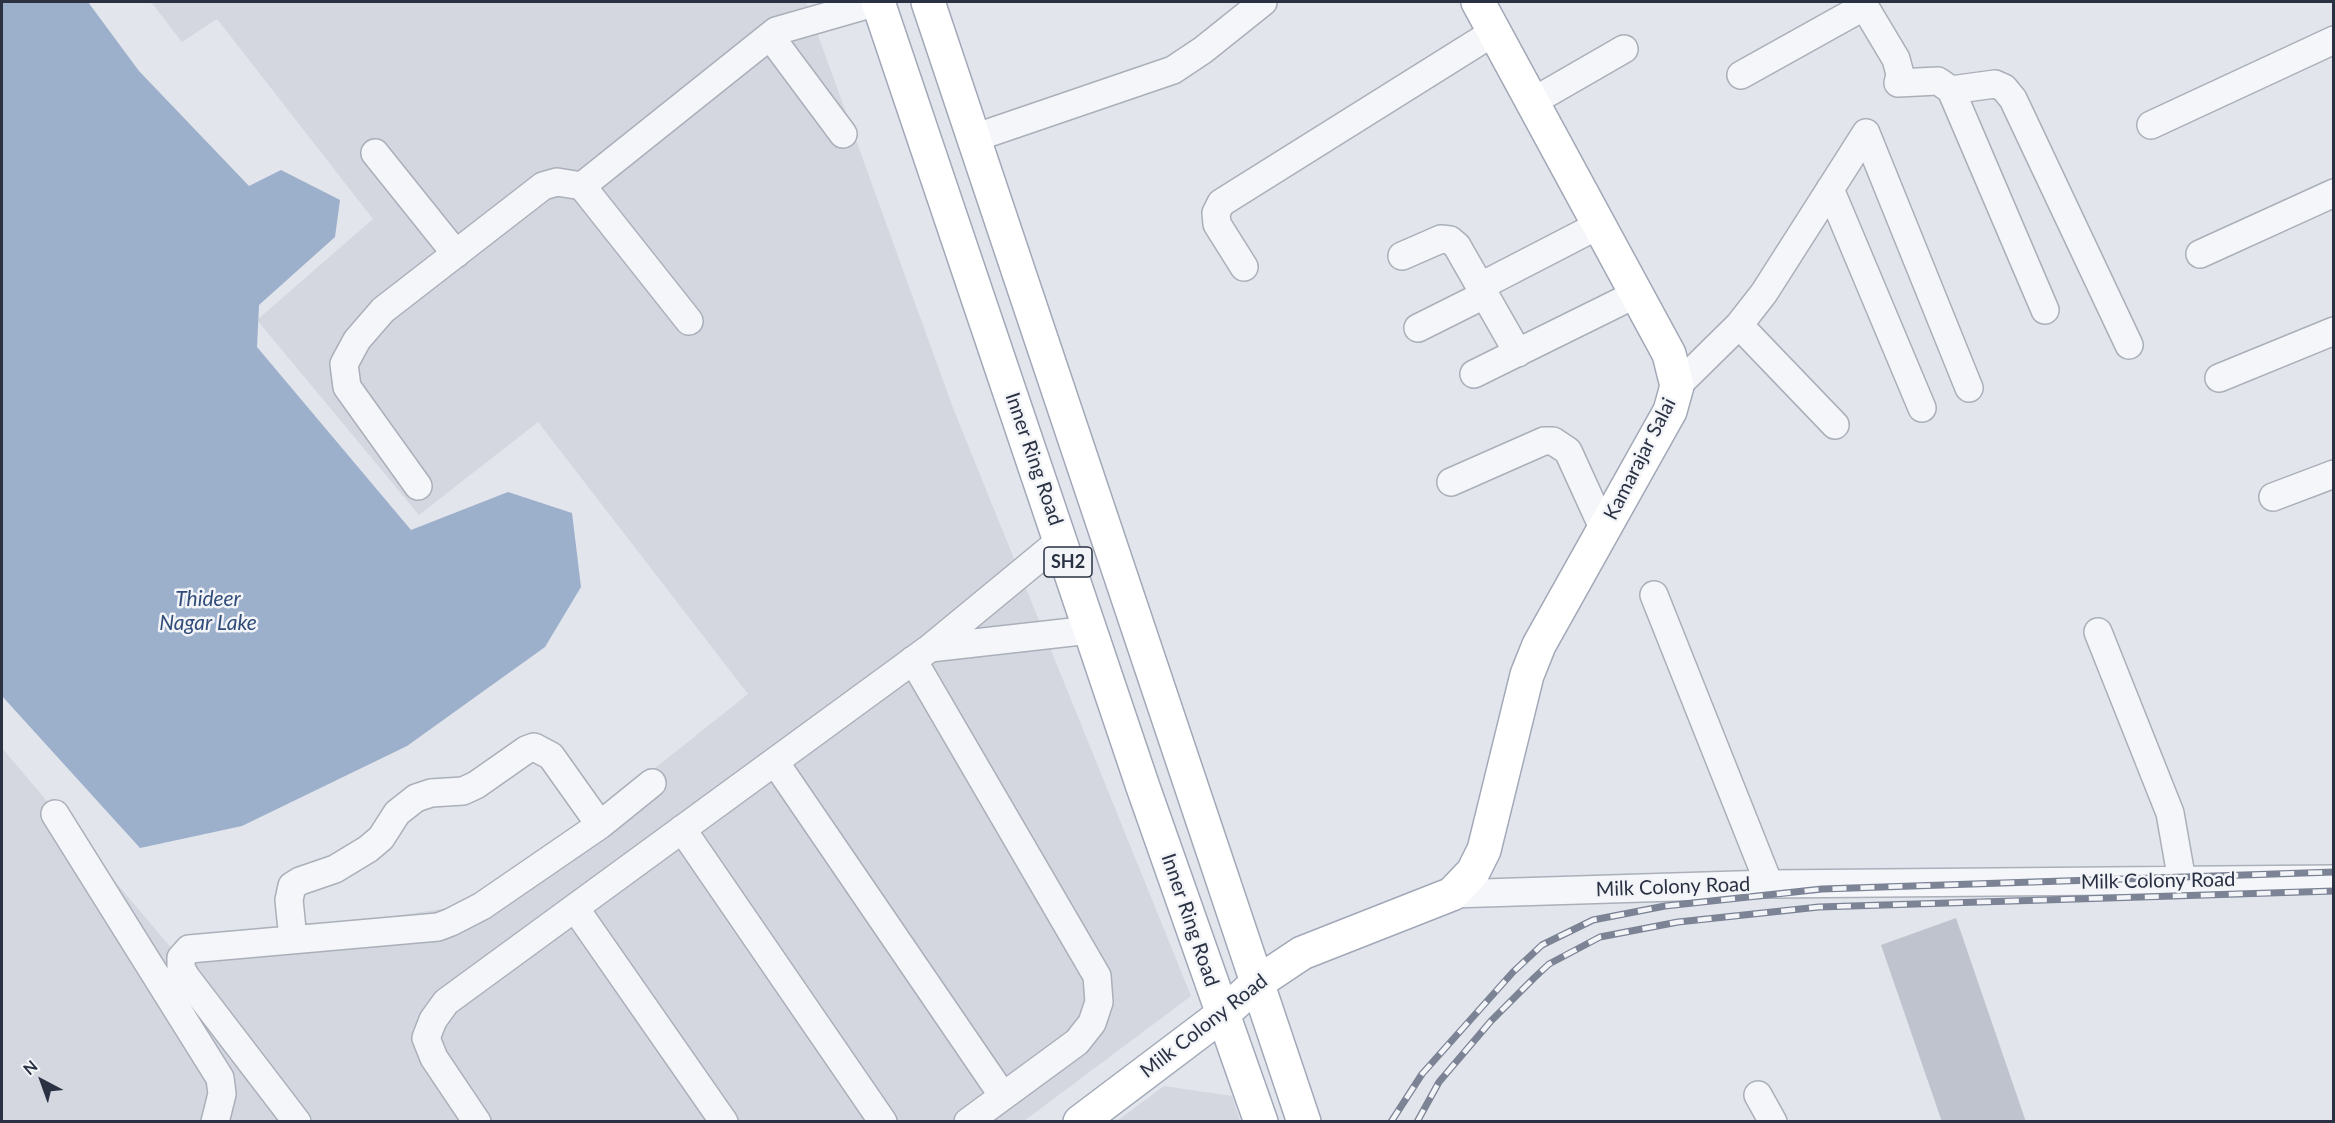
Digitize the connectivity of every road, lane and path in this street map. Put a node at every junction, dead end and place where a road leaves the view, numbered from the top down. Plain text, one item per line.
1 (877, 2) edge
2 (928, 2) edge
3 (1263, 2) edge
4 (1478, 2) edge
5 (1864, 4) edge
6 (1494, 32) junction
7 (770, 36) junction
8 (2334, 40) edge
9 (1624, 49) dead end
10 (1741, 75) dead end
11 (1951, 90) junction
12 (1532, 102) junction
13 (2151, 125) dead end
14 (843, 134) dead end
15 (974, 138) junction
16 (375, 153) dead end
17 (582, 186) junction
18 (1830, 189) junction
19 (2334, 194) edge
20 (1599, 225) junction
21 (456, 254) junction
22 (2200, 254) dead end
23 (1402, 256) dead end
24 (1244, 267) dead end
25 (1484, 290) junction
26 (1636, 294) junction
27 (2045, 310) dead end
28 (689, 321) dead end
29 (1739, 325) junction
30 (1418, 328) dead end
31 (2334, 331) edge
32 (2129, 345) dead end
33 (1518, 352) junction
34 (1474, 374) dead end
35 (2219, 378) dead end
36 (1677, 386) junction
37 (1969, 388) dead end
38 (1922, 408) dead end
39 (1835, 425) dead end
40 (2334, 474) edge
41 (1451, 482) dead end
42 (418, 486) dead end
43 (2273, 497) dead end
44 (1604, 530) junction
45 (1061, 540) junction
46 (1654, 595) dead end
47 (1090, 630) junction
48 (2098, 632) dead end
49 (921, 654) junction
50 (775, 762) junction
51 (652, 783) dead end
52 (55, 814) dead end
53 (600, 825) junction
54 (682, 829) junction
55 (2334, 879) edge
56 (2182, 881) junction
57 (1769, 884) junction
58 (1452, 894) junction
59 (575, 908) junction
60 (292, 939) junction
61 (1257, 982) junction
62 (1223, 1014) junction
63 (1758, 1095) dead end
64 (1003, 1096) junction
65 (215, 1122) edge
66 (297, 1122) edge
67 (477, 1122) edge
68 (724, 1122) edge
69 (883, 1122) edge
70 (968, 1122) edge
71 (1080, 1122) edge
72 (1260, 1122) edge
73 (1304, 1122) edge
74 (1773, 1122) edge

1 - 7 street
1 - 45 main road, Inner Ring Road / SH2
2 - 15 main road, SH2
3 - 15 street
4 - 6 main road, Kamarajar Salai
5 - 10 street
5 - 11 street
6 - 12 main road, Kamarajar Salai
6 - 24 street
7 - 14 street
7 - 17 street
8 - 13 street
9 - 12 street
11 - 27 street
11 - 32 street
12 - 20 main road, Kamarajar Salai
15 - 61 main road, SH2
16 - 21 street
17 - 21 street
17 - 28 street
18 - 29 street
18 - 37 street
18 - 38 street
19 - 22 street
20 - 25 street
20 - 26 main road, Kamarajar Salai
21 - 42 street
23 - 25 street
25 - 30 street
25 - 33 street
26 - 33 street
26 - 36 main road, Kamarajar Salai
29 - 36 street
29 - 39 street
31 - 35 street
33 - 34 street
36 - 44 main road, Kamarajar Salai
40 - 43 street
41 - 44 street
44 - 58 main road, Kamarajar Salai
45 - 47 main road, Inner Ring Road / SH2
45 - 49 street
46 - 57 street
47 - 49 street
47 - 62 main road, Inner Ring Road / SH2
48 - 56 street
49 - 50 street
49 - 64 street
50 - 54 street
50 - 64 street
51 - 53 street
52 - 65 street
53 - 60 street
53 - 60 street
54 - 59 street
54 - 69 street
55 - 56 street, Milk Colony Road
56 - 57 street, Milk Colony Road
57 - 58 street, Milk Colony Road
58 - 61 main road, Milk Colony Road
59 - 67 street
59 - 68 street
60 - 66 street
61 - 62 main road, Milk Colony Road
61 - 73 main road, SH2
62 - 71 main road, Milk Colony Road
62 - 72 main road, Inner Ring Road / SH2
63 - 74 street
64 - 70 street

